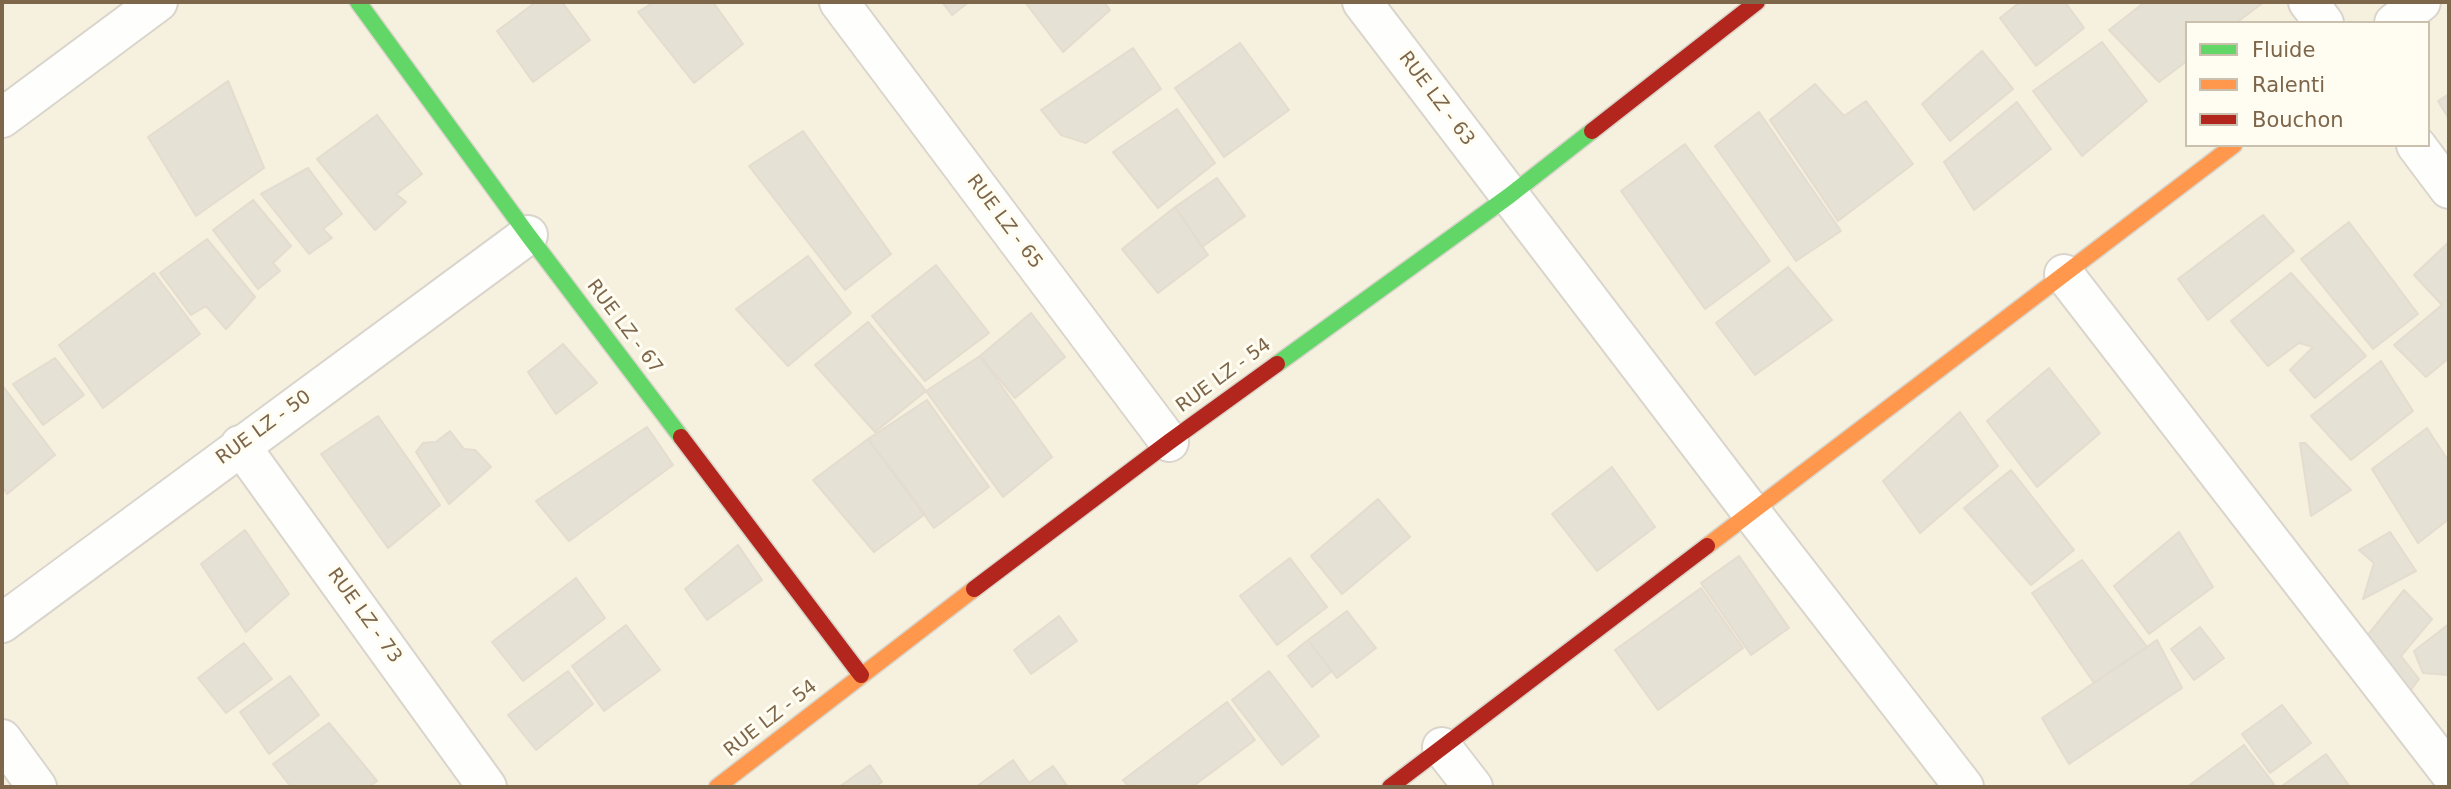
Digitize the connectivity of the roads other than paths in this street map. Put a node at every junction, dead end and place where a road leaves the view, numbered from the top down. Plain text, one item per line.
1 (158, 2) edge
2 (358, 2) edge
3 (839, 2) edge
4 (1362, 2) edge
5 (1756, 2) edge
6 (2308, 2) edge
7 (2421, 2) edge
8 (2322, 21) edge
9 (2397, 21) edge
10 (2, 118) edge
11 (2231, 147) edge
12 (2418, 147) edge
13 (2449, 189) edge
14 (1509, 195) junction
15 (528, 235) junction
16 (2064, 274) junction
17 (1169, 442) junction
18 (240, 445) junction
19 (1751, 512) junction
20 (2, 623) edge
21 (861, 675) junction
22 (2, 739) edge
23 (1442, 747) junction
24 (2449, 772) edge
25 (37, 787) edge
26 (487, 787) edge
27 (717, 787) edge
28 (1390, 787) edge
29 (1474, 787) edge
30 (1964, 787) edge

1 - 10 street
2 - 15 street, RUE LZ - 67
3 - 17 street, RUE LZ - 65
4 - 14 street, RUE LZ - 63
5 - 14 street, RUE LZ - 54
6 - 8 street
7 - 9 street
11 - 16 street
12 - 13 street
14 - 17 street, RUE LZ - 54
14 - 19 street, RUE LZ - 63
15 - 18 street, RUE LZ - 50
15 - 21 street, RUE LZ - 67
16 - 19 street
16 - 24 street
17 - 21 street, RUE LZ - 54
18 - 20 street, RUE LZ - 50
18 - 26 street, RUE LZ - 73
19 - 23 street
19 - 30 street, RUE LZ - 63
21 - 27 street, RUE LZ - 54
22 - 25 street
23 - 28 street
23 - 29 street

